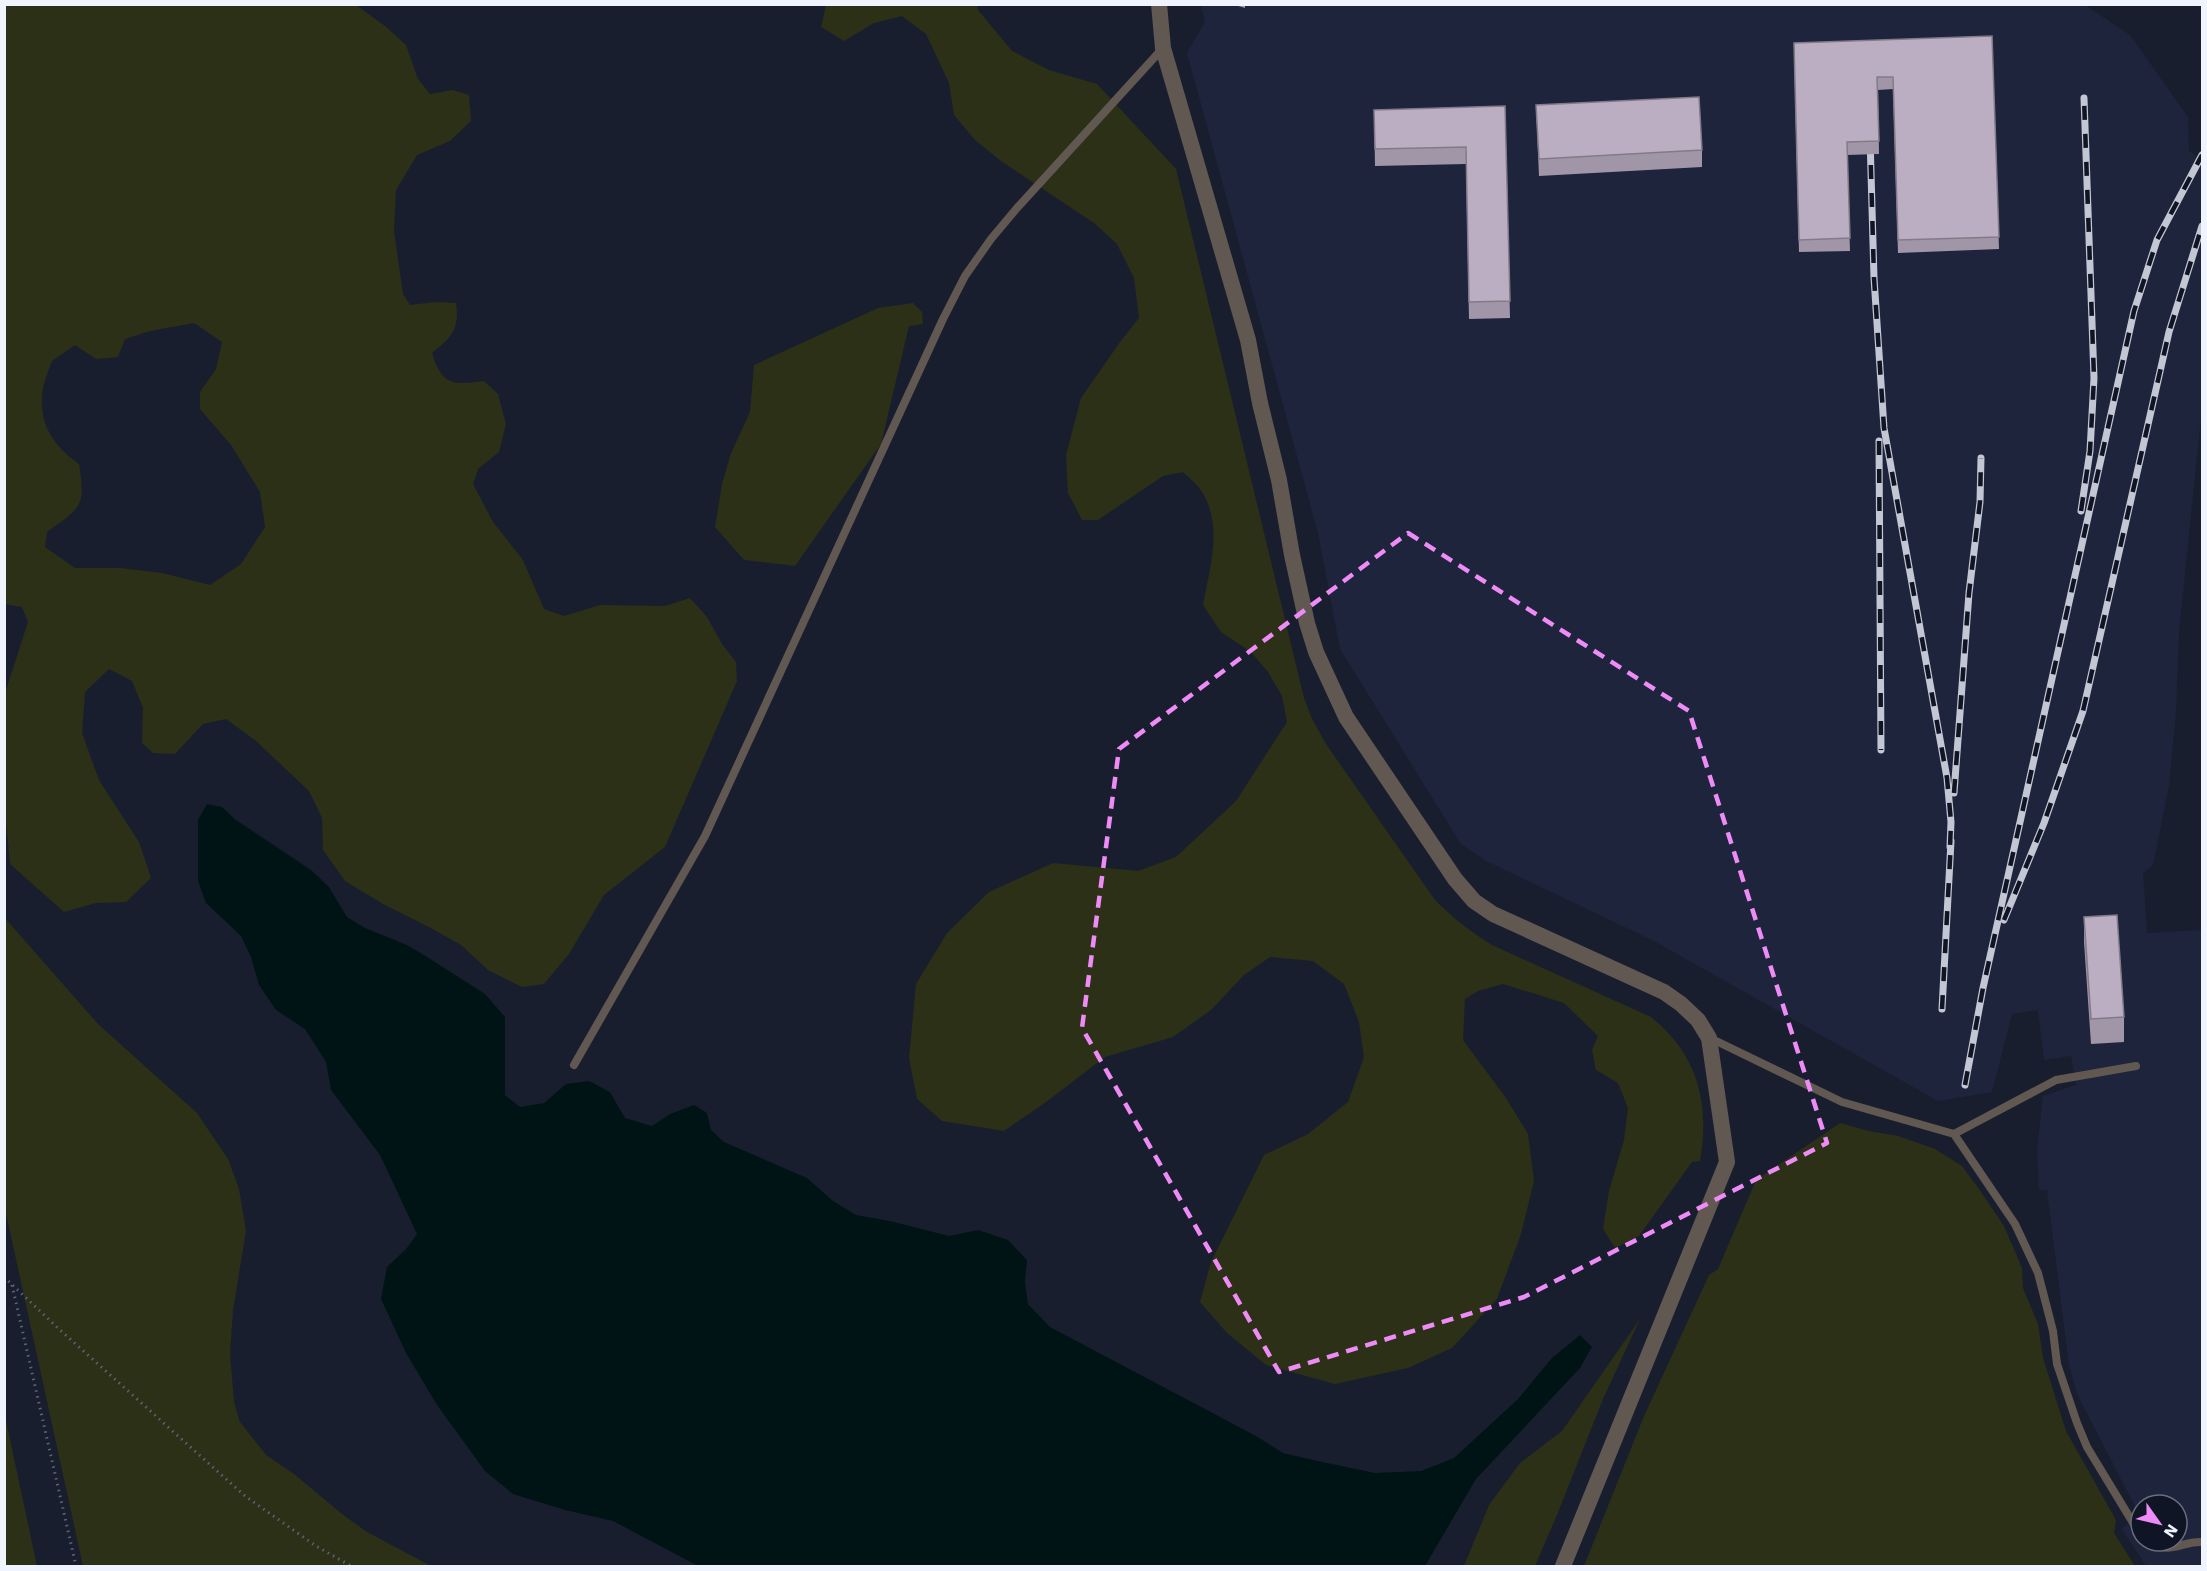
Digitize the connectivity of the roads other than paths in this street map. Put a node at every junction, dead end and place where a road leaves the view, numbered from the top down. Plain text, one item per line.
1 (1159, 4) edge
2 (1163, 48) junction
3 (1709, 1038) junction
4 (573, 1065) dead end
5 (2136, 1066) dead end
6 (1954, 1134) junction
7 (2129, 1516) edge
8 (1563, 1566) edge

1 - 2 street
2 - 3 street
2 - 4 lane
3 - 6 lane
3 - 8 street
5 - 6 lane
6 - 7 lane

